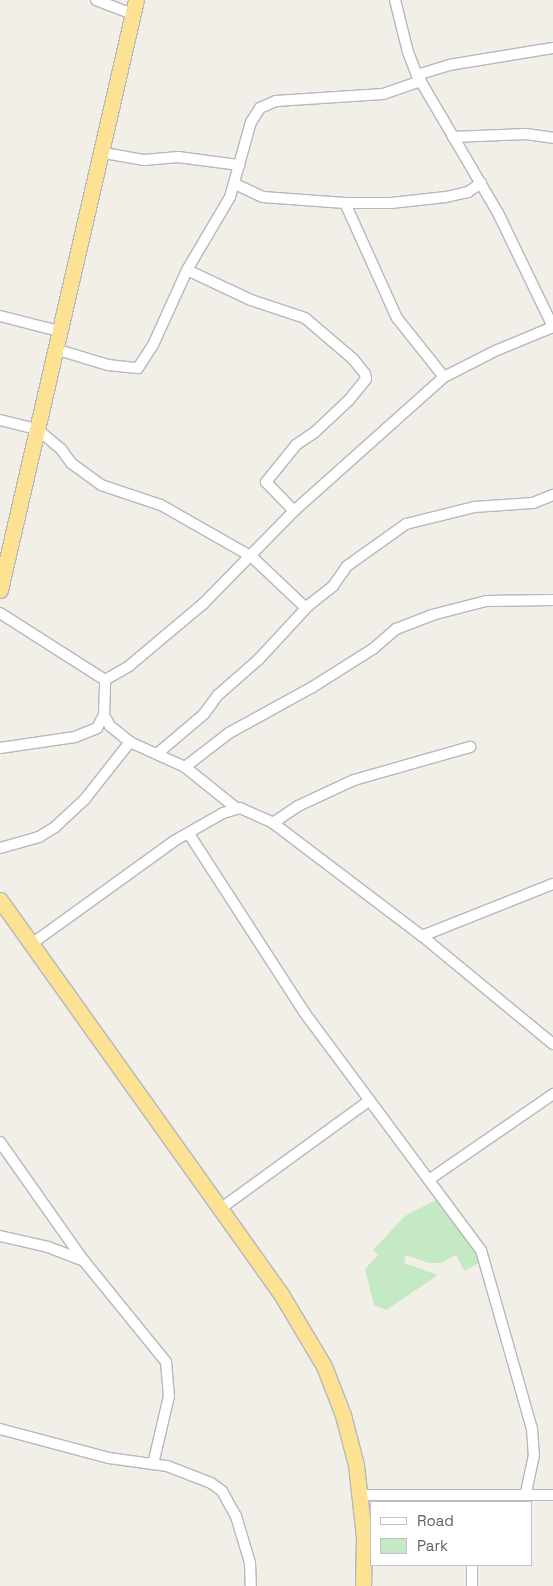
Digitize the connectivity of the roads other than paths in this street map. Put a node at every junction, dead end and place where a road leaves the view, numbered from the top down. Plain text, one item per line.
1 (96, 0) edge
2 (395, 0) edge
3 (135, 7) edge
4 (553, 48) edge
5 (419, 78) junction
6 (453, 137) junction
7 (553, 138) edge
8 (98, 152) junction
9 (239, 165) junction
10 (481, 183) junction
11 (235, 184) junction
12 (345, 203) junction
13 (187, 270) junction
14 (0, 316) edge
15 (553, 327) edge
16 (59, 331) junction
17 (55, 349) junction
18 (444, 377) junction
19 (0, 420) edge
20 (37, 429) junction
21 (553, 495) edge
22 (294, 511) junction
23 (252, 557) junction
24 (0, 590) edge
25 (553, 600) edge
26 (306, 608) junction
27 (0, 613) edge
28 (106, 680) junction
29 (104, 715) junction
30 (130, 742) junction
31 (470, 747) dead end
32 (0, 748) edge
33 (158, 753) junction
34 (185, 766) junction
35 (236, 808) junction
36 (273, 823) junction
37 (189, 834) junction
38 (0, 848) edge
39 (553, 884) edge
40 (0, 900) edge
41 (422, 936) junction
42 (30, 945) junction
43 (553, 1044) edge
44 (553, 1094) edge
45 (370, 1100) junction
46 (0, 1142) edge
47 (430, 1179) junction
48 (220, 1209) junction
49 (0, 1236) edge
50 (84, 1261) junction
51 (0, 1429) edge
52 (154, 1464) junction
53 (526, 1494) junction
54 (361, 1495) junction
55 (553, 1495) edge
56 (470, 1499) edge
57 (472, 1566) edge
58 (251, 1586) edge
59 (363, 1586) edge
60 (472, 1586) edge

1 - 3 street
2 - 5 street
3 - 8 highway
4 - 5 street
5 - 6 street
5 - 9 street
6 - 7 street
6 - 10 street
8 - 9 street
8 - 16 highway
9 - 11 street
10 - 12 street
10 - 15 street
11 - 12 street
11 - 13 street
12 - 18 street
13 - 17 street
13 - 22 street
14 - 16 street
15 - 18 street
16 - 17 highway
17 - 20 highway
18 - 22 street
19 - 20 street
20 - 23 street
20 - 24 highway
21 - 26 street
22 - 23 street
23 - 26 street
23 - 28 street
25 - 34 street
26 - 33 street
27 - 28 street
28 - 29 street
29 - 30 street
29 - 32 street
30 - 33 street
30 - 38 street
31 - 36 street
33 - 34 street
34 - 35 street
35 - 36 street
35 - 37 street
36 - 41 street
37 - 42 street
37 - 45 street
39 - 41 street
40 - 42 highway
41 - 43 street
42 - 48 highway
44 - 47 street
45 - 47 street
45 - 48 street
46 - 50 street
47 - 53 street
48 - 54 highway
49 - 50 street
50 - 52 street
51 - 52 street
52 - 58 street
53 - 55 street
53 - 56 street
54 - 56 street
54 - 59 highway
57 - 60 street

